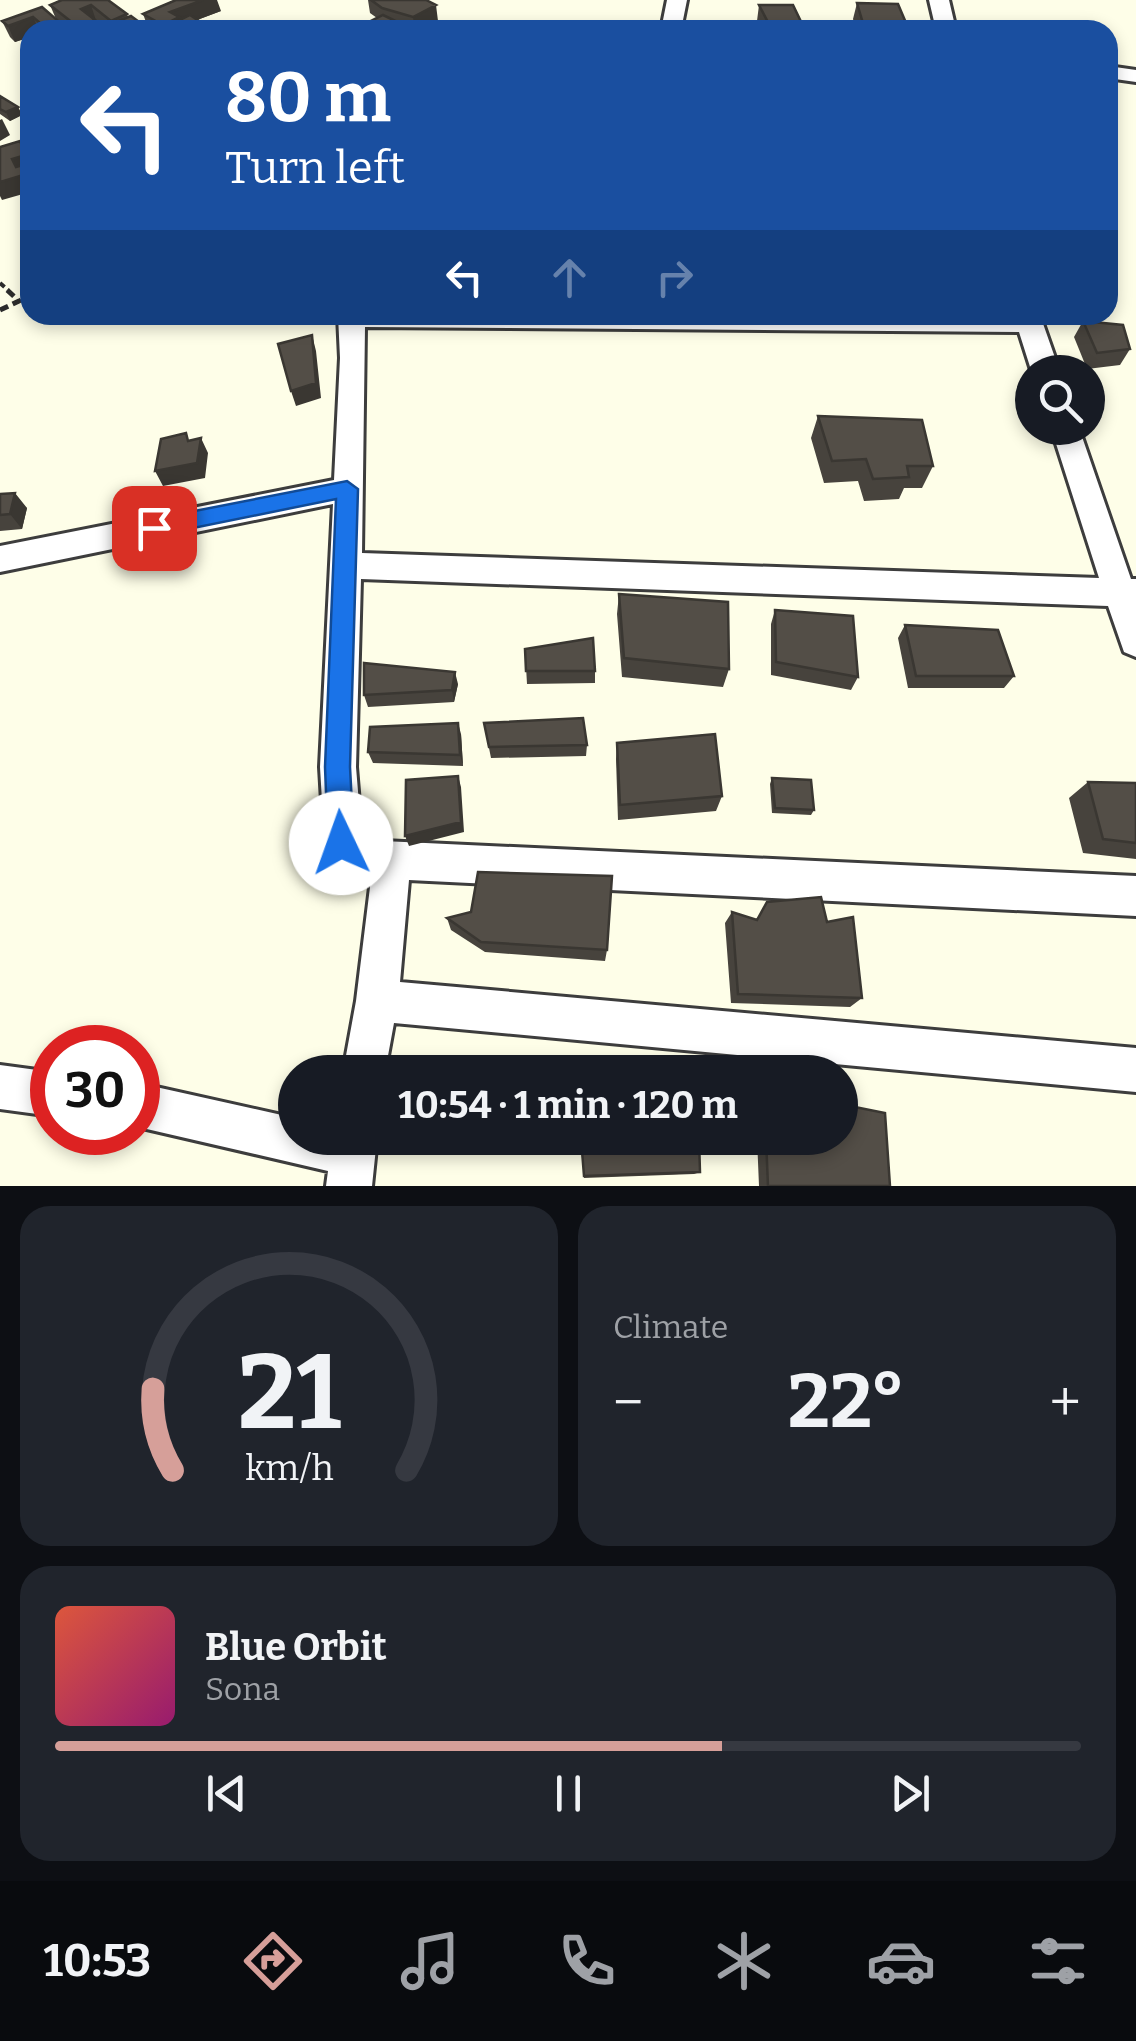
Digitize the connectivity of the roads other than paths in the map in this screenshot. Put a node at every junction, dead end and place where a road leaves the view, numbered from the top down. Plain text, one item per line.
1 (352, 325) edge
2 (1030, 325) edge
3 (1040, 355) edge
4 (1072, 445) edge
5 (347, 489) junction
6 (0, 559) edge
7 (345, 565) junction
8 (1128, 592) edge
9 (1136, 642) edge
10 (392, 860) junction
11 (1136, 896) edge
12 (377, 1000) junction
13 (367, 1055) edge
14 (1136, 1070) edge
15 (0, 1087) edge
16 (30, 1091) edge
17 (160, 1110) edge
18 (352, 1159) edge

1 - 5 street
2 - 3 street
4 - 8 street
5 - 6 street
5 - 7 street
7 - 8 street
7 - 10 street
8 - 9 street
10 - 11 street
10 - 12 street
12 - 13 street
12 - 14 street
15 - 16 street
17 - 18 street

